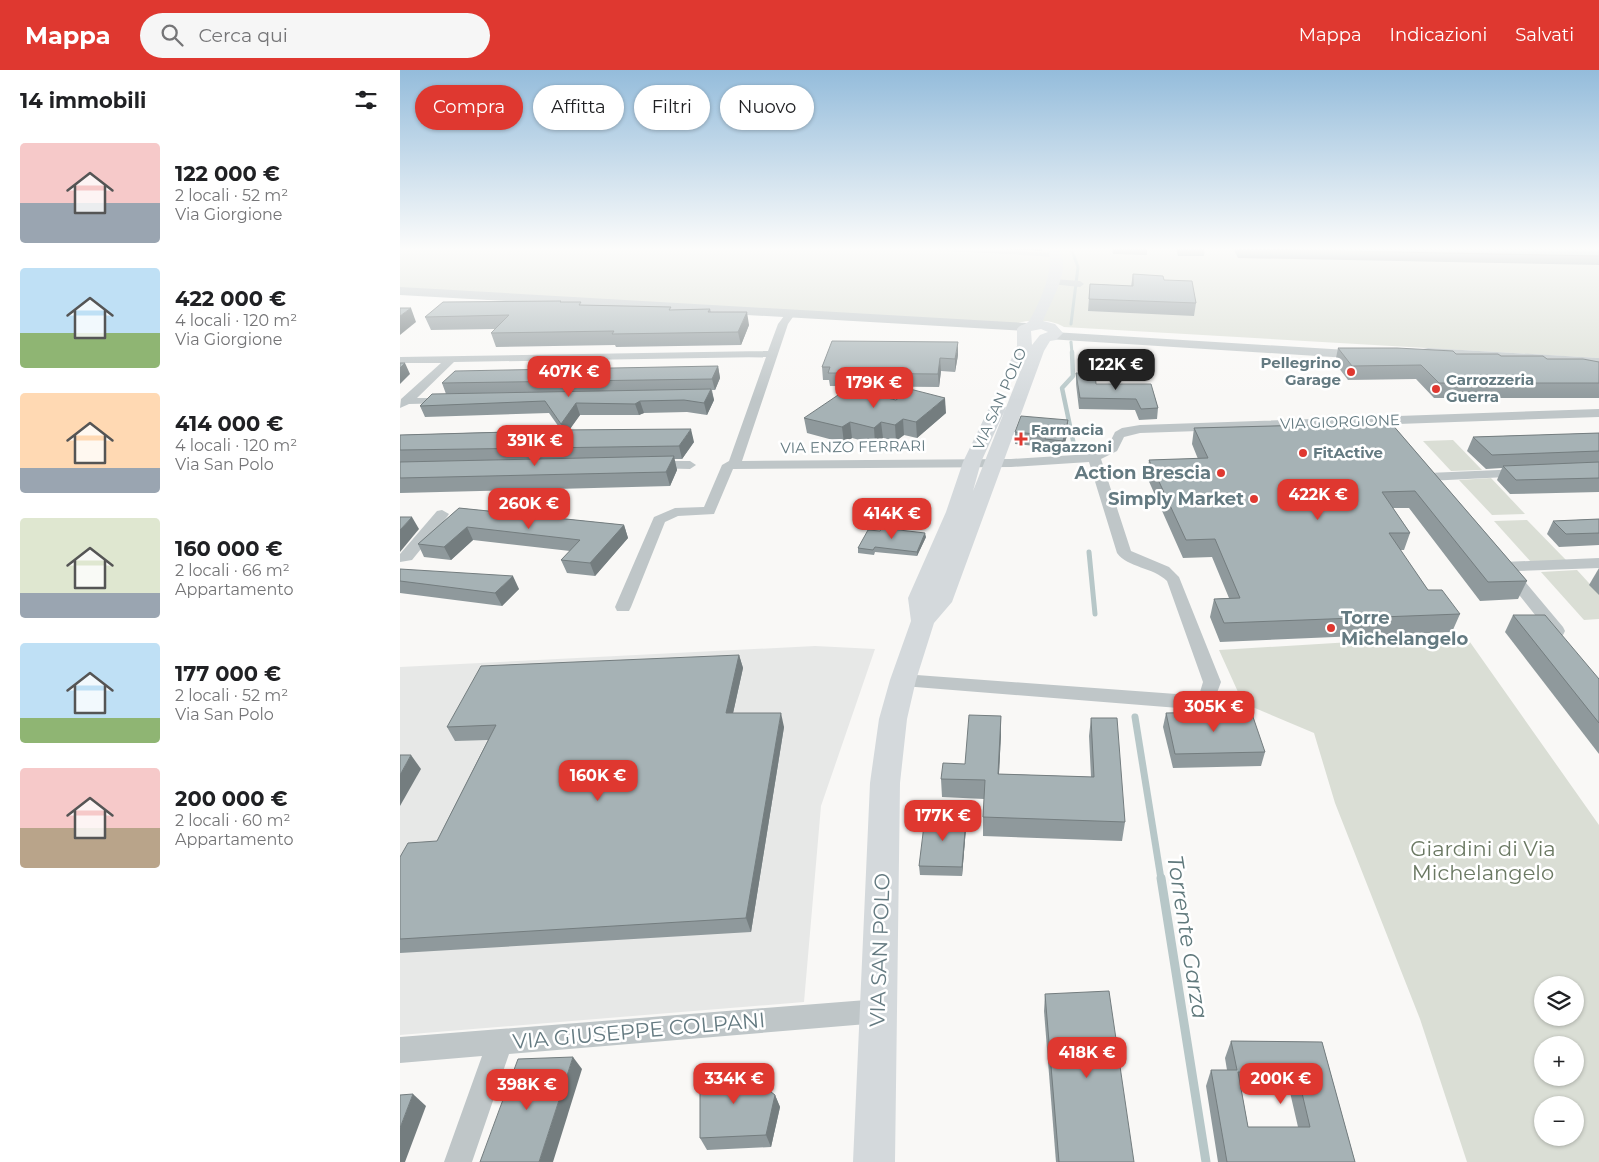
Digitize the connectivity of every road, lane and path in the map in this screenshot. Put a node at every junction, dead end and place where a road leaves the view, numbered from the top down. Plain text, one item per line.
1 (436, 299) edge
2 (514, 299) edge
3 (1052, 299) edge
4 (787, 318) junction
5 (1039, 332) junction
6 (1377, 352) edge
7 (772, 354) junction
8 (452, 359) junction
9 (400, 360) edge
10 (1599, 362) edge
11 (1599, 369) edge
12 (464, 400) edge
13 (403, 404) edge
14 (1599, 413) edge
15 (1381, 420) junction
16 (1395, 437) edge
17 (1094, 458) junction
18 (982, 463) junction
19 (690, 464) dead end
20 (1417, 464) edge
21 (734, 465) junction
22 (642, 466) edge
23 (1533, 473) edge
24 (1428, 477) junction
25 (1441, 492) edge
26 (442, 514) dead end
27 (1492, 552) edge
28 (400, 558) edge
29 (1599, 563) edge
30 (1504, 567) junction
31 (622, 607) dead end
32 (1569, 646) edge
33 (903, 680) junction
34 (879, 1011) junction
35 (500, 1043) junction
36 (400, 1050) edge
37 (458, 1162) edge
38 (874, 1162) edge

1 - 4 street
2 - 4 street
3 - 5 main road, VIA SAN POLO
4 - 5 street
4 - 7 street
5 - 6 street
5 - 18 main road, VIA SAN POLO
7 - 8 street
7 - 21 street
8 - 9 street
8 - 13 street
10 - 11 street
12 - 13 street
14 - 15 street, VIA GIORGIONE
15 - 16 street
15 - 17 street, VIA GIORGIONE
17 - 18 street
17 - 33 street
18 - 21 street, VIA ENZO FERRARI
18 - 33 main road, VIA SAN POLO
19 - 22 street
20 - 24 street
21 - 31 street
23 - 24 street
24 - 25 street
26 - 28 street
27 - 30 street
29 - 30 street
30 - 32 street
33 - 34 main road, VIA SAN POLO
34 - 35 street, VIA GIUSEPPE COLPANI
34 - 38 main road, VIA SAN POLO
35 - 36 street, VIA GIUSEPPE COLPANI
35 - 37 street

